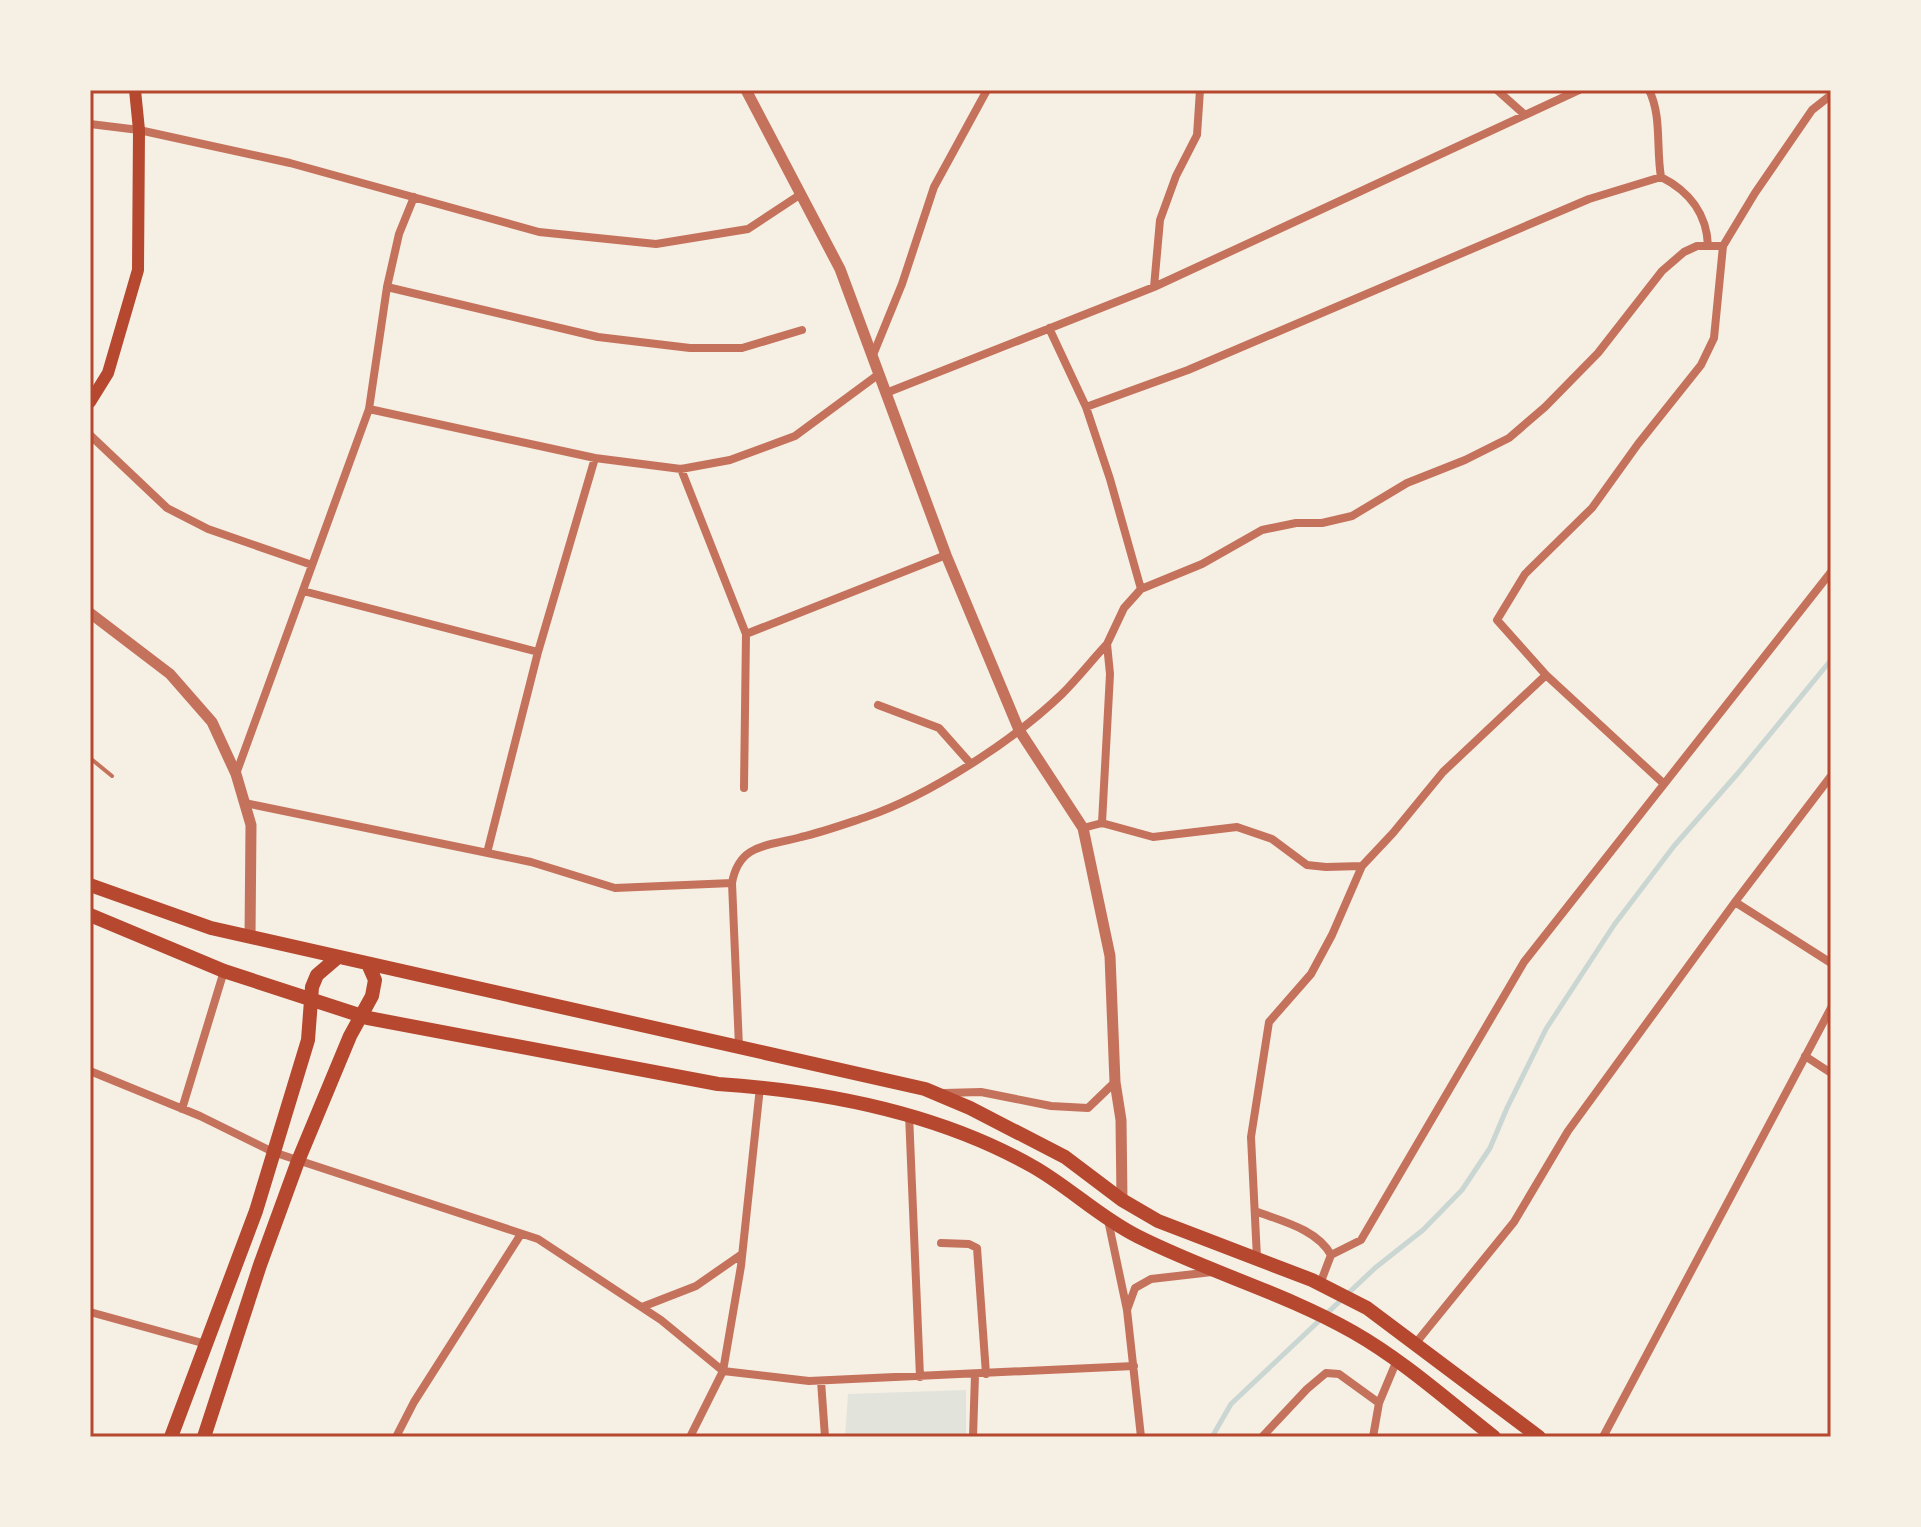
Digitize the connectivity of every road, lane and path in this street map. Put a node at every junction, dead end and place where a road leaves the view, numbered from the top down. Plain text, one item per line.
1 (135, 90) edge
2 (746, 90) edge
3 (987, 90) edge
4 (1200, 90) edge
5 (1497, 90) edge
6 (1579, 90) edge
7 (1649, 90) edge
8 (1831, 95) edge
9 (1525, 115) junction
10 (90, 124) edge
11 (139, 130) junction
12 (1661, 177) junction
13 (801, 194) junction
14 (414, 197) junction
15 (1708, 246) junction
16 (1723, 246) junction
17 (387, 287) junction
18 (1154, 287) junction
19 (1049, 328) junction
20 (802, 330) dead end
21 (872, 356) junction
22 (879, 374) junction
23 (886, 393) junction
24 (90, 402) edge
25 (1086, 407) junction
26 (369, 409) junction
27 (90, 435) edge
28 (595, 458) junction
29 (681, 469) junction
30 (946, 555) junction
31 (312, 565) junction
32 (1831, 572) edge
33 (1141, 589) junction
34 (303, 591) junction
35 (90, 613) edge
36 (746, 634) junction
37 (1107, 644) junction
38 (538, 652) junction
39 (1546, 675) junction
40 (878, 705) dead end
41 (1019, 730) junction
42 (90, 758) edge
43 (970, 763) junction
44 (236, 774) junction
45 (112, 776) dead end
46 (1831, 776) edge
47 (1663, 783) junction
48 (744, 788) dead end
49 (245, 803) junction
50 (1102, 823) junction
51 (1083, 828) junction
52 (487, 853) junction
53 (1362, 866) junction
54 (732, 883) junction
55 (90, 885) edge
56 (1735, 902) junction
57 (90, 915) edge
58 (250, 937) junction
59 (338, 957) junction
60 (1831, 963) edge
61 (368, 964) junction
62 (224, 971) junction
63 (310, 1001) junction
64 (1831, 1008) edge
65 (361, 1016) junction
66 (739, 1047) junction
67 (1805, 1056) junction
68 (90, 1071) edge
69 (1831, 1073) edge
70 (1115, 1082) junction
71 (760, 1087) junction
72 (934, 1093) junction
73 (182, 1109) junction
74 (909, 1113) junction
75 (273, 1152) junction
76 (298, 1161) junction
77 (1122, 1200) junction
78 (1255, 1211) junction
79 (1108, 1219) junction
80 (521, 1234) junction
81 (941, 1243) dead end
82 (742, 1254) junction
83 (1331, 1255) junction
84 (1257, 1258) junction
85 (1215, 1272) junction
86 (1316, 1282) junction
87 (642, 1307) junction
88 (1127, 1310) junction
89 (90, 1312) edge
90 (206, 1344) junction
91 (1415, 1344) junction
92 (1397, 1360) junction
93 (1134, 1366) junction
94 (723, 1371) junction
95 (986, 1374) junction
96 (975, 1375) junction
97 (920, 1377) junction
98 (821, 1381) junction
99 (1379, 1403) junction
100 (171, 1437) edge
101 (204, 1437) edge
102 (396, 1437) edge
103 (690, 1437) edge
104 (825, 1437) edge
105 (973, 1437) edge
106 (1141, 1437) edge
107 (1262, 1437) edge
108 (1373, 1437) edge
109 (1494, 1437) edge
110 (1539, 1437) edge
111 (1603, 1437) edge

1 - 11 main road
2 - 13 street
3 - 21 street
4 - 18 street
5 - 9 street
6 - 9 street
7 - 12 street
8 - 16 street
9 - 18 street
10 - 11 street
11 - 14 street
11 - 24 main road
12 - 15 street
12 - 25 street
13 - 14 street
13 - 21 street
14 - 17 street
15 - 16 street
15 - 33 street
16 - 39 street
17 - 20 street
17 - 26 street
18 - 19 street
19 - 23 street
19 - 25 street
21 - 22 street
22 - 23 street
22 - 29 street
23 - 30 street
25 - 33 street
26 - 28 street
26 - 31 street
27 - 31 street
28 - 29 street
28 - 38 street
29 - 36 street
30 - 36 street
30 - 41 street
31 - 34 street
32 - 47 street
33 - 37 street
34 - 38 street
34 - 44 street
35 - 44 street
36 - 48 street
37 - 41 street
37 - 50 street
38 - 52 street
39 - 47 street
39 - 53 street
40 - 43 street
41 - 43 street
41 - 51 street
42 - 45 lane
43 - 54 street
44 - 49 street
46 - 56 street
47 - 83 street
49 - 52 street
49 - 58 street
50 - 51 street
50 - 53 street
51 - 70 street
52 - 54 street
53 - 78 street
54 - 66 street
55 - 58 main road
56 - 60 street
56 - 91 street
57 - 62 main road
58 - 59 main road
59 - 61 main road
59 - 63 main road
61 - 65 main road
61 - 66 main road
62 - 63 main road
62 - 73 street
63 - 65 main road
63 - 75 main road
64 - 67 street
65 - 71 main road
65 - 76 main road
66 - 72 main road
67 - 69 street
67 - 111 street
68 - 73 street
70 - 72 street
70 - 77 street
71 - 74 main road
71 - 82 street
72 - 77 main road
73 - 75 street
74 - 79 main road
74 - 97 street
75 - 76 street
75 - 90 main road
76 - 80 street
76 - 101 main road
77 - 84 main road
78 - 83 street
78 - 84 street
79 - 85 main road
79 - 88 street
80 - 87 street
80 - 102 street
81 - 95 street
82 - 87 street
82 - 94 street
83 - 86 street
84 - 86 main road
85 - 88 street
85 - 92 main road
86 - 91 main road
87 - 94 street
88 - 93 street
89 - 90 street
90 - 100 main road
91 - 110 main road
92 - 99 street
92 - 109 main road
93 - 95 street
93 - 106 street
94 - 98 street
94 - 103 street
95 - 96 street
96 - 97 street
96 - 105 street
97 - 98 street
98 - 104 street
99 - 107 street
99 - 108 street

